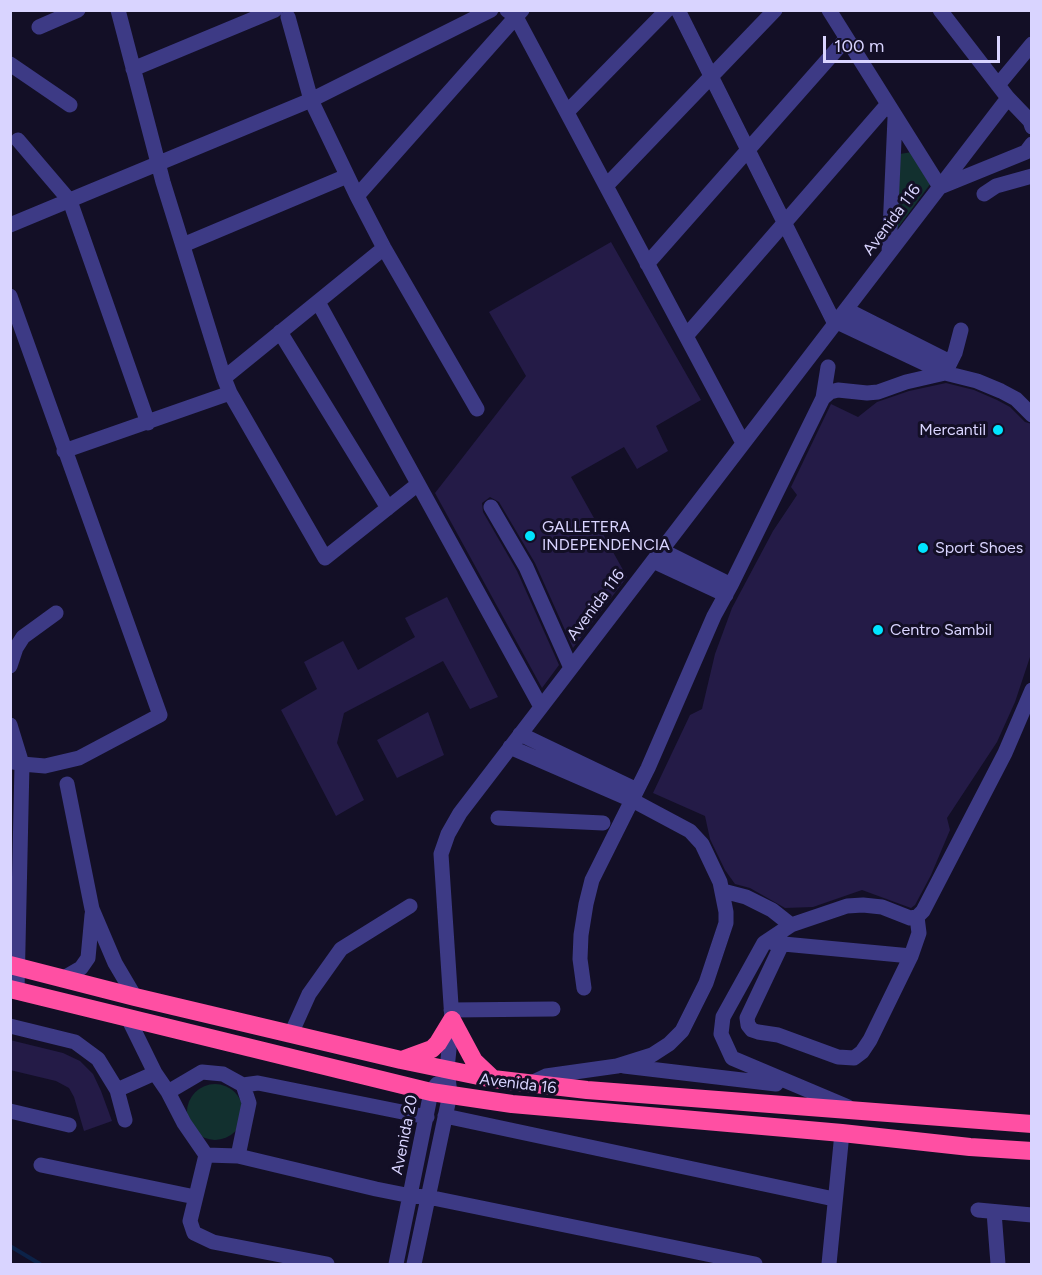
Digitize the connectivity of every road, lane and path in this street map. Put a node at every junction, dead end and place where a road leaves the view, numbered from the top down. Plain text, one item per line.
1 (78, 10) edge
2 (118, 10) edge
3 (491, 10) edge
4 (667, 10) edge
5 (678, 10) edge
6 (775, 10) edge
7 (829, 10) edge
8 (940, 10) edge
9 (287, 12) edge
10 (515, 13) edge
11 (39, 27) dead end
12 (846, 39) junction
13 (1032, 44) edge
14 (10, 64) edge
15 (133, 69) junction
16 (711, 77) junction
17 (1003, 92) junction
18 (311, 100) junction
19 (70, 105) dead end
20 (567, 112) junction
21 (891, 112) junction
22 (1032, 127) edge
23 (18, 140) dead end
24 (1032, 144) edge
25 (748, 150) junction
26 (158, 163) junction
27 (347, 176) junction
28 (1032, 176) edge
29 (606, 186) junction
30 (940, 187) junction
31 (984, 194) dead end
32 (357, 196) junction
33 (70, 201) junction
34 (784, 223) junction
35 (10, 225) edge
36 (183, 245) junction
37 (384, 248) junction
38 (890, 253) junction
39 (648, 264) junction
40 (10, 296) edge
41 (318, 302) junction
42 (840, 318) junction
43 (961, 330) dead end
44 (280, 332) junction
45 (686, 336) junction
46 (828, 367) dead end
47 (947, 367) junction
48 (224, 378) junction
49 (230, 393) junction
50 (823, 399) junction
51 (477, 409) dead end
52 (1032, 415) edge
53 (148, 423) junction
54 (743, 443) junction
55 (64, 451) junction
56 (418, 484) junction
57 (491, 507) dead end
58 (388, 508) junction
59 (657, 556) junction
60 (729, 590) junction
61 (56, 613) dead end
62 (10, 666) edge
63 (571, 668) junction
64 (1032, 690) edge
65 (541, 707) junction
66 (10, 725) edge
67 (520, 734) junction
68 (510, 747) junction
69 (16, 762) edge
70 (67, 784) dead end
71 (635, 795) junction
72 (498, 818) dead end
73 (603, 823) dead end
74 (723, 891) junction
75 (410, 906) dead end
76 (92, 909) junction
77 (917, 917) junction
78 (791, 925) junction
79 (764, 942) junction
80 (782, 944) junction
81 (911, 956) junction
82 (14, 966) edge
83 (62, 979) junction
84 (584, 988) dead end
85 (14, 990) edge
86 (135, 997) junction
87 (553, 1009) dead end
88 (452, 1015) junction
89 (129, 1018) junction
90 (10, 1026) edge
91 (291, 1034) junction
92 (401, 1060) junction
93 (617, 1065) junction
94 (447, 1070) junction
95 (155, 1073) junction
96 (494, 1079) junction
97 (529, 1084) junction
98 (243, 1085) junction
99 (800, 1087) junction
100 (117, 1090) junction
101 (168, 1092) junction
102 (431, 1092) junction
103 (450, 1094) junction
104 (10, 1111) edge
105 (860, 1112) junction
106 (445, 1116) junction
107 (427, 1117) junction
108 (125, 1120) dead end
109 (1032, 1124) edge
110 (69, 1125) dead end
111 (842, 1133) junction
112 (1032, 1151) edge
113 (206, 1155) junction
114 (238, 1156) junction
115 (41, 1166) dead end
116 (411, 1196) junction
117 (195, 1197) junction
118 (428, 1197) junction
119 (834, 1199) junction
120 (978, 1210) dead end
121 (994, 1212) junction
122 (1032, 1215) edge
123 (327, 1264) edge
124 (396, 1264) edge
125 (414, 1264) edge
126 (755, 1264) edge
127 (829, 1264) edge
128 (998, 1264) edge

1 - 11 street
2 - 15 street
3 - 18 street
4 - 20 street
5 - 16 street
6 - 16 street
7 - 12 street
8 - 17 street
9 - 15 street
9 - 18 street
10 - 20 street
10 - 32 street
12 - 21 street
12 - 25 street
13 - 17 street, Avenida 116
14 - 19 street
15 - 26 street
16 - 25 street
16 - 29 street
17 - 22 street
17 - 30 street, Avenida 116
18 - 26 street
18 - 27 street
20 - 29 street
21 - 30 street
21 - 34 street
21 - 38 street
23 - 33 street
24 - 30 street
25 - 34 street
25 - 39 street
26 - 33 street
26 - 36 street
27 - 32 street
27 - 36 street
28 - 31 street
29 - 39 street
30 - 38 street, Avenida 116
32 - 37 street
33 - 35 street
33 - 53 street
34 - 42 street
34 - 45 street
36 - 48 street
37 - 41 street
37 - 51 street
38 - 42 street, Avenida 116
39 - 45 street
40 - 55 street
41 - 44 street
41 - 56 street
42 - 47 street
42 - 54 street, Avenida 116
43 - 47 street
44 - 48 street
44 - 58 street
45 - 54 street
46 - 50 street
47 - 50 street
47 - 52 street
48 - 49 street
49 - 53 street
49 - 58 street
50 - 60 street
53 - 55 street
54 - 59 street, Avenida 116
55 - 69 street
56 - 58 street
56 - 65 street
57 - 63 street
59 - 60 street
59 - 63 street, Avenida 116
60 - 71 street
61 - 62 street
63 - 65 street, Avenida 116
64 - 77 street
65 - 67 street, Avenida 116
66 - 69 street
67 - 68 street, Avenida 116
67 - 71 street
68 - 71 street
68 - 88 street, Avenida 116
69 - 82 street
70 - 76 street
71 - 74 street
71 - 84 street
72 - 73 street
74 - 78 street
74 - 93 street
75 - 91 street
76 - 83 street
76 - 86 street
77 - 78 street
77 - 81 street
78 - 79 street
79 - 80 street
79 - 99 street
80 - 81 street
80 - 81 street
82 - 83 highway, Avenida 16
82 - 85 street
83 - 86 highway, Avenida 16
85 - 89 highway, Avenida 16
86 - 91 highway, Avenida 16
87 - 88 street
88 - 92 highway
88 - 94 street, Avenida 116
88 - 96 highway
89 - 95 street
89 - 102 highway, Avenida 16
90 - 100 street
91 - 92 highway, Avenida 16
92 - 94 highway, Avenida 16
93 - 97 street
93 - 99 street
94 - 96 highway, Avenida 16
94 - 102 street, Avenida 20
94 - 103 street
95 - 100 street
95 - 101 street
96 - 97 highway, Avenida 16
97 - 105 highway, Avenida 16
98 - 101 street
98 - 107 street
98 - 114 street
99 - 105 street
100 - 108 street
101 - 113 street
102 - 103 highway, Avenida 16
102 - 107 street, Avenida 20
103 - 106 street
103 - 111 highway, Avenida 16
104 - 110 street
105 - 109 highway, Avenida 16
106 - 118 street
106 - 119 street
107 - 116 street, Avenida 20
111 - 112 highway, Avenida 16
111 - 119 street
113 - 114 street
113 - 117 street
114 - 116 street
115 - 117 street
116 - 118 street
116 - 124 street, Avenida 20
117 - 123 street
118 - 125 street
118 - 126 street
119 - 127 street
120 - 121 street
121 - 122 street
121 - 128 street

